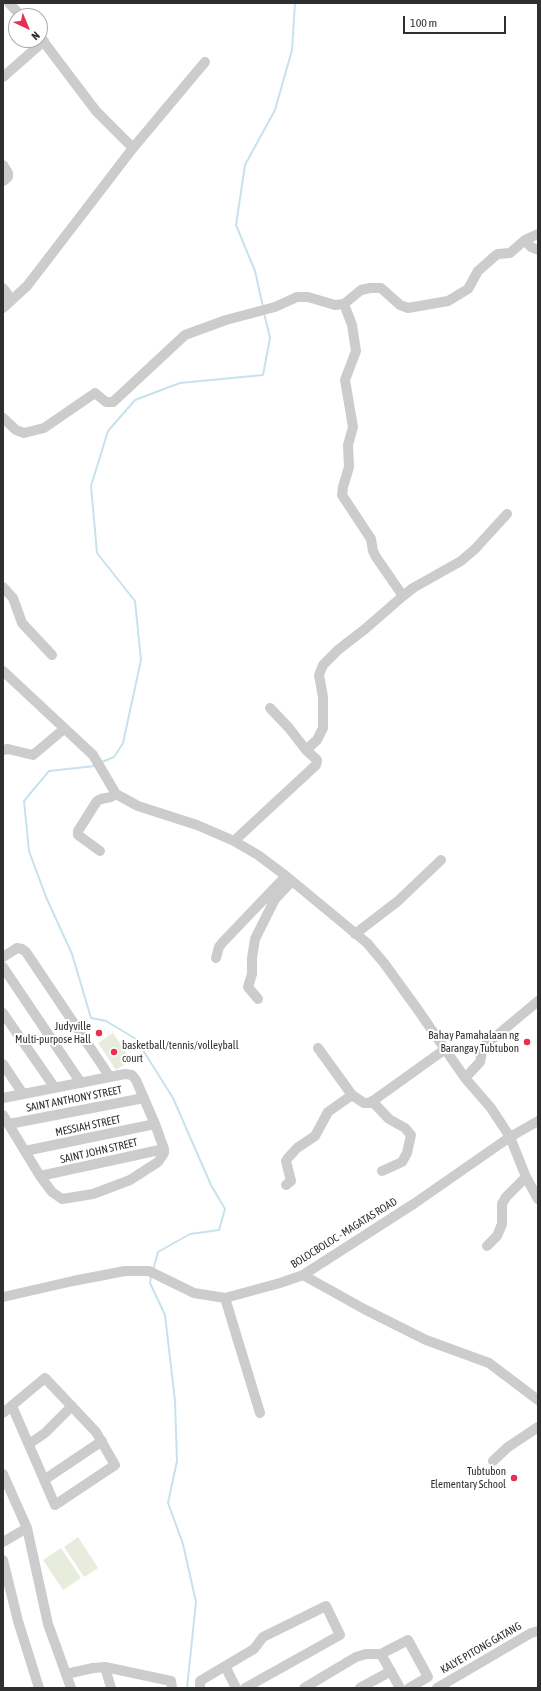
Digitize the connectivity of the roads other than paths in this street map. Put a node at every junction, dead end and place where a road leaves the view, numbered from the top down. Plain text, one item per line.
1 (48, 47) edge
2 (33, 48) edge
3 (205, 62) dead end
4 (3, 77) edge
5 (133, 148) junction
6 (3, 165) edge
7 (3, 181) edge
8 (538, 234) edge
9 (525, 240) junction
10 (538, 250) edge
11 (3, 288) edge
12 (344, 304) junction
13 (6, 305) edge
14 (3, 418) edge
15 (507, 514) dead end
16 (3, 587) edge
17 (403, 596) junction
18 (52, 654) dead end
19 (3, 671) edge
20 (270, 708) dead end
21 (64, 729) junction
22 (3, 750) edge
23 (306, 750) junction
24 (116, 794) junction
25 (234, 841) junction
26 (100, 851) dead end
27 (441, 860) dead end
28 (289, 878) junction
29 (356, 934) junction
30 (3, 957) edge
31 (216, 958) dead end
32 (3, 967) edge
33 (258, 1000) dead end
34 (538, 1001) edge
35 (3, 1013) edge
36 (318, 1048) dead end
37 (444, 1050) junction
38 (3, 1064) edge
39 (110, 1077) junction
40 (465, 1078) junction
41 (81, 1083) junction
42 (55, 1088) junction
43 (23, 1094) junction
44 (352, 1096) junction
45 (3, 1098) edge
46 (144, 1098) junction
47 (372, 1101) junction
48 (3, 1116) edge
49 (538, 1121) edge
50 (9, 1124) junction
51 (155, 1124) junction
52 (510, 1137) junction
53 (164, 1149) junction
54 (25, 1152) junction
55 (382, 1170) dead end
56 (40, 1176) junction
57 (526, 1177) junction
58 (286, 1185) dead end
59 (538, 1199) edge
60 (487, 1246) dead end
61 (303, 1275) junction
62 (3, 1297) edge
63 (225, 1298) junction
64 (538, 1400) edge
65 (12, 1406) junction
66 (72, 1406) junction
67 (3, 1413) edge
68 (260, 1413) dead end
69 (538, 1427) edge
70 (102, 1441) junction
71 (29, 1444) junction
72 (493, 1461) dead end
73 (3, 1474) edge
74 (44, 1480) junction
75 (27, 1528) junction
76 (3, 1542) edge
77 (3, 1560) edge
78 (538, 1631) edge
79 (381, 1654) junction
80 (225, 1666) junction
81 (105, 1667) junction
82 (390, 1671) junction
83 (66, 1674) junction
84 (40, 1688) edge
85 (72, 1688) edge
86 (110, 1688) edge
87 (172, 1688) edge
88 (200, 1688) edge
89 (236, 1688) edge
90 (246, 1688) edge
91 (304, 1688) edge
92 (360, 1688) edge
93 (400, 1688) edge
94 (409, 1688) edge
95 (437, 1688) edge

1 - 5 street
2 - 4 street
3 - 5 street
5 - 13 street
6 - 7 street
8 - 9 street
9 - 10 street
9 - 12 street
11 - 13 street
12 - 14 street
12 - 17 street
15 - 17 street
16 - 18 street
17 - 23 street
19 - 21 street
20 - 23 street
21 - 22 street
21 - 24 street
23 - 25 street
24 - 25 street
24 - 26 street
25 - 28 street
27 - 29 street
28 - 29 street
28 - 31 street
28 - 33 street
29 - 37 street
30 - 39 street
32 - 41 street
34 - 40 street
35 - 42 street
36 - 44 street
37 - 40 street
37 - 47 street
38 - 43 street
39 - 41 street
39 - 46 street
40 - 52 street
41 - 42 street
42 - 43 street
43 - 45 street
44 - 47 street
44 - 58 street
46 - 50 street, SAINT ANTHONY STREET
46 - 51 street
47 - 55 street
48 - 50 street
49 - 52 street, BOLOCBOLOC - MAGATAS ROAD
50 - 54 street
51 - 53 street
51 - 54 street, MESSIAH STREET
52 - 57 street
52 - 61 street, BOLOCBOLOC - MAGATAS ROAD
53 - 56 street, SAINT JOHN STREET
53 - 56 street
54 - 56 street
57 - 59 street
57 - 60 street
61 - 63 street, BOLOCBOLOC - MAGATAS ROAD
61 - 64 street
62 - 63 street, BOLOCBOLOC - MAGATAS ROAD
63 - 68 street
65 - 66 street
65 - 67 street
65 - 71 street
66 - 70 street
66 - 71 street
69 - 72 street
70 - 74 street
70 - 74 street
71 - 74 street
73 - 75 street
75 - 76 street
75 - 83 street
77 - 84 street
78 - 95 street, KALYE PITONG GATANG
79 - 82 street
79 - 91 street
79 - 94 street
80 - 88 street
80 - 89 street
80 - 90 street
81 - 83 street
81 - 86 street
81 - 87 street
82 - 92 street
82 - 93 street
83 - 85 street

